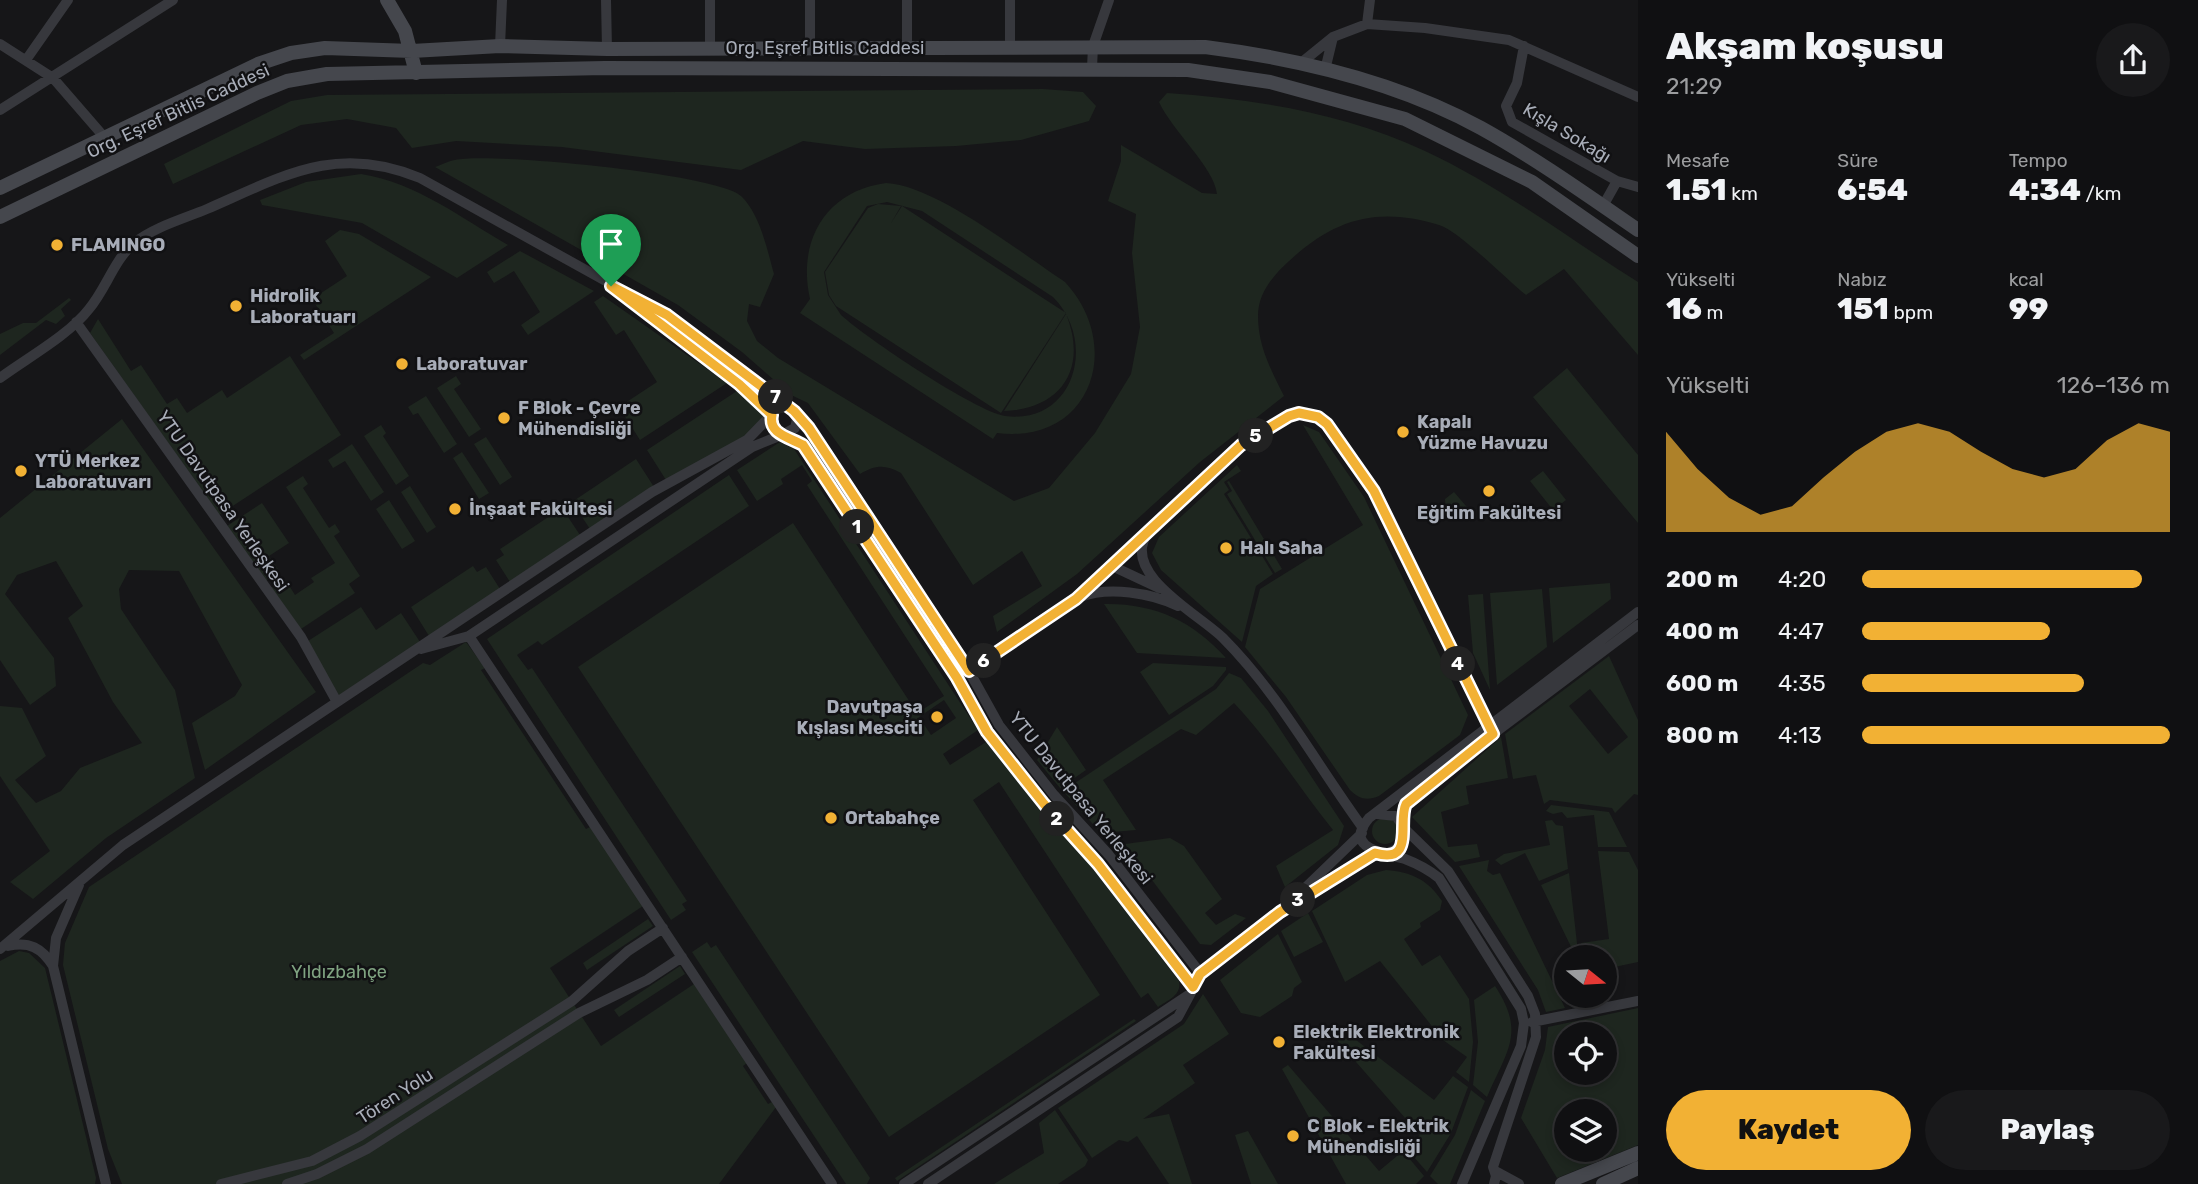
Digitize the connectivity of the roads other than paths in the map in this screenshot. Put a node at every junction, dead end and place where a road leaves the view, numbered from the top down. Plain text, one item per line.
1 (68, 0) edge
2 (173, 0) edge
3 (387, 0) edge
4 (502, 0) edge
5 (606, 0) edge
6 (710, 0) edge
7 (810, 0) edge
8 (907, 0) edge
9 (1010, 0) edge
10 (1109, 0) edge
11 (1370, 0) edge
12 (1367, 24) junction
13 (1333, 37) junction
14 (0, 44) edge
15 (500, 46) junction
16 (1093, 46) junction
17 (1524, 46) junction
18 (907, 47) junction
19 (1010, 47) junction
20 (710, 48) junction
21 (810, 48) junction
22 (607, 49) junction
23 (412, 51) junction
24 (26, 60) junction
25 (1301, 63) junction
26 (1092, 68) junction
27 (1325, 70) junction
28 (416, 73) junction
29 (53, 78) junction
30 (1638, 97) edge
31 (0, 110) edge
32 (104, 138) junction
33 (1617, 181) junction
34 (1638, 187) edge
35 (0, 188) edge
36 (1603, 206) junction
37 (0, 217) edge
38 (1638, 230) edge
39 (1638, 256) edge
40 (611, 286) junction
41 (76, 322) junction
42 (0, 378) edge
43 (794, 411) junction
44 (772, 415) junction
45 (784, 434) junction
46 (1150, 530) junction
47 (1112, 566) junction
48 (1167, 592) junction
49 (1076, 599) junction
50 (1638, 612) edge
51 (1208, 625) junction
52 (1638, 625) edge
53 (469, 636) junction
54 (411, 652) junction
55 (969, 671) junction
56 (957, 678) junction
57 (337, 702) junction
58 (1490, 730) junction
59 (1338, 793) junction
60 (1372, 816) junction
61 (1403, 825) junction
62 (1363, 830) junction
63 (1378, 854) junction
64 (81, 881) junction
65 (1280, 912) junction
66 (663, 928) junction
67 (1, 948) edge
68 (682, 957) junction
69 (53, 967) junction
70 (1200, 974) junction
71 (1191, 990) junction
72 (1638, 1000) edge
73 (1536, 1022) junction
74 (1524, 1023) junction
75 (1638, 1153) edge
76 (1638, 1168) edge
77 (1494, 1169) junction
78 (1468, 1170) junction
79 (105, 1182) edge
80 (220, 1184) edge
81 (287, 1184) edge
82 (832, 1184) edge
83 (904, 1184) edge
84 (928, 1184) edge
85 (1462, 1184) edge
86 (1469, 1184) edge
87 (1494, 1184) edge
88 (1519, 1184) edge
89 (1562, 1184) edge
90 (1605, 1184) edge

1 - 24 street
2 - 29 street
3 - 23 street
4 - 15 street
5 - 22 street
6 - 20 street
7 - 21 street
8 - 18 street
9 - 19 street
10 - 16 street
11 - 12 street
12 - 13 street
12 - 17 street
13 - 25 street
13 - 27 street
14 - 24 street
15 - 22 street, Org. Eşref Bitlis Caddesi
15 - 23 street, Org. Eşref Bitlis Caddesi
16 - 19 street, Org. Eşref Bitlis Caddesi
16 - 25 street, Org. Eşref Bitlis Caddesi
16 - 26 street
17 - 30 street
17 - 33 street, Kışla Sokağı
18 - 19 street, Org. Eşref Bitlis Caddesi
18 - 21 street, Org. Eşref Bitlis Caddesi
20 - 21 street, Org. Eşref Bitlis Caddesi
20 - 22 street, Org. Eşref Bitlis Caddesi
23 - 28 street
23 - 32 street, Org. Eşref Bitlis Caddesi
24 - 29 street
25 - 27 street, Org. Eşref Bitlis Caddesi
26 - 28 street, Org. Eşref Bitlis Caddesi
26 - 39 street, Org. Eşref Bitlis Caddesi
27 - 36 street, Org. Eşref Bitlis Caddesi
28 - 37 street, Org. Eşref Bitlis Caddesi
29 - 31 street
29 - 32 street
32 - 35 street, Org. Eşref Bitlis Caddesi
33 - 34 street, Kışla Sokağı
33 - 36 street
36 - 38 street, Org. Eşref Bitlis Caddesi
40 - 41 street, YTU Davutpasa Yerleşkesi
40 - 43 street, YTU Davutpasa Yerleşkesi
40 - 44 street, YTU Davutpasa Yerleşkesi
41 - 42 street, YTU Davutpasa Yerleşkesi
41 - 57 street, YTU Davutpasa Yerleşkesi
43 - 44 street
43 - 45 street
43 - 55 street, YTU Davutpasa Yerleşkesi
44 - 45 street, YTU Davutpasa Yerleşkesi
44 - 54 street
45 - 53 street
45 - 56 street, YTU Davutpasa Yerleşkesi
46 - 47 street
46 - 48 street
46 - 58 street
47 - 48 street
47 - 49 street
48 - 51 street
49 - 51 street
49 - 55 street
50 - 58 street
51 - 59 street
52 - 58 street
53 - 54 street
53 - 66 street
54 - 57 street
55 - 56 street
55 - 70 street, YTU Davutpasa Yerleşkesi
56 - 71 street, YTU Davutpasa Yerleşkesi
57 - 64 street
58 - 60 street
58 - 61 street
59 - 60 street
59 - 62 street
60 - 61 street
60 - 62 street
61 - 63 street
61 - 73 street
62 - 63 street
62 - 65 street
63 - 65 street
63 - 74 street
64 - 67 street
64 - 69 street
65 - 70 street
66 - 68 street
66 - 80 street, Tören Yolu
67 - 69 street
68 - 81 street, Tören Yolu
68 - 82 street
69 - 79 street
70 - 71 street
71 - 83 street
71 - 84 street
72 - 73 street
73 - 74 street
73 - 77 street
74 - 78 street
75 - 89 street
76 - 90 street
77 - 78 street
77 - 87 street
77 - 88 street
78 - 85 street
78 - 86 street

